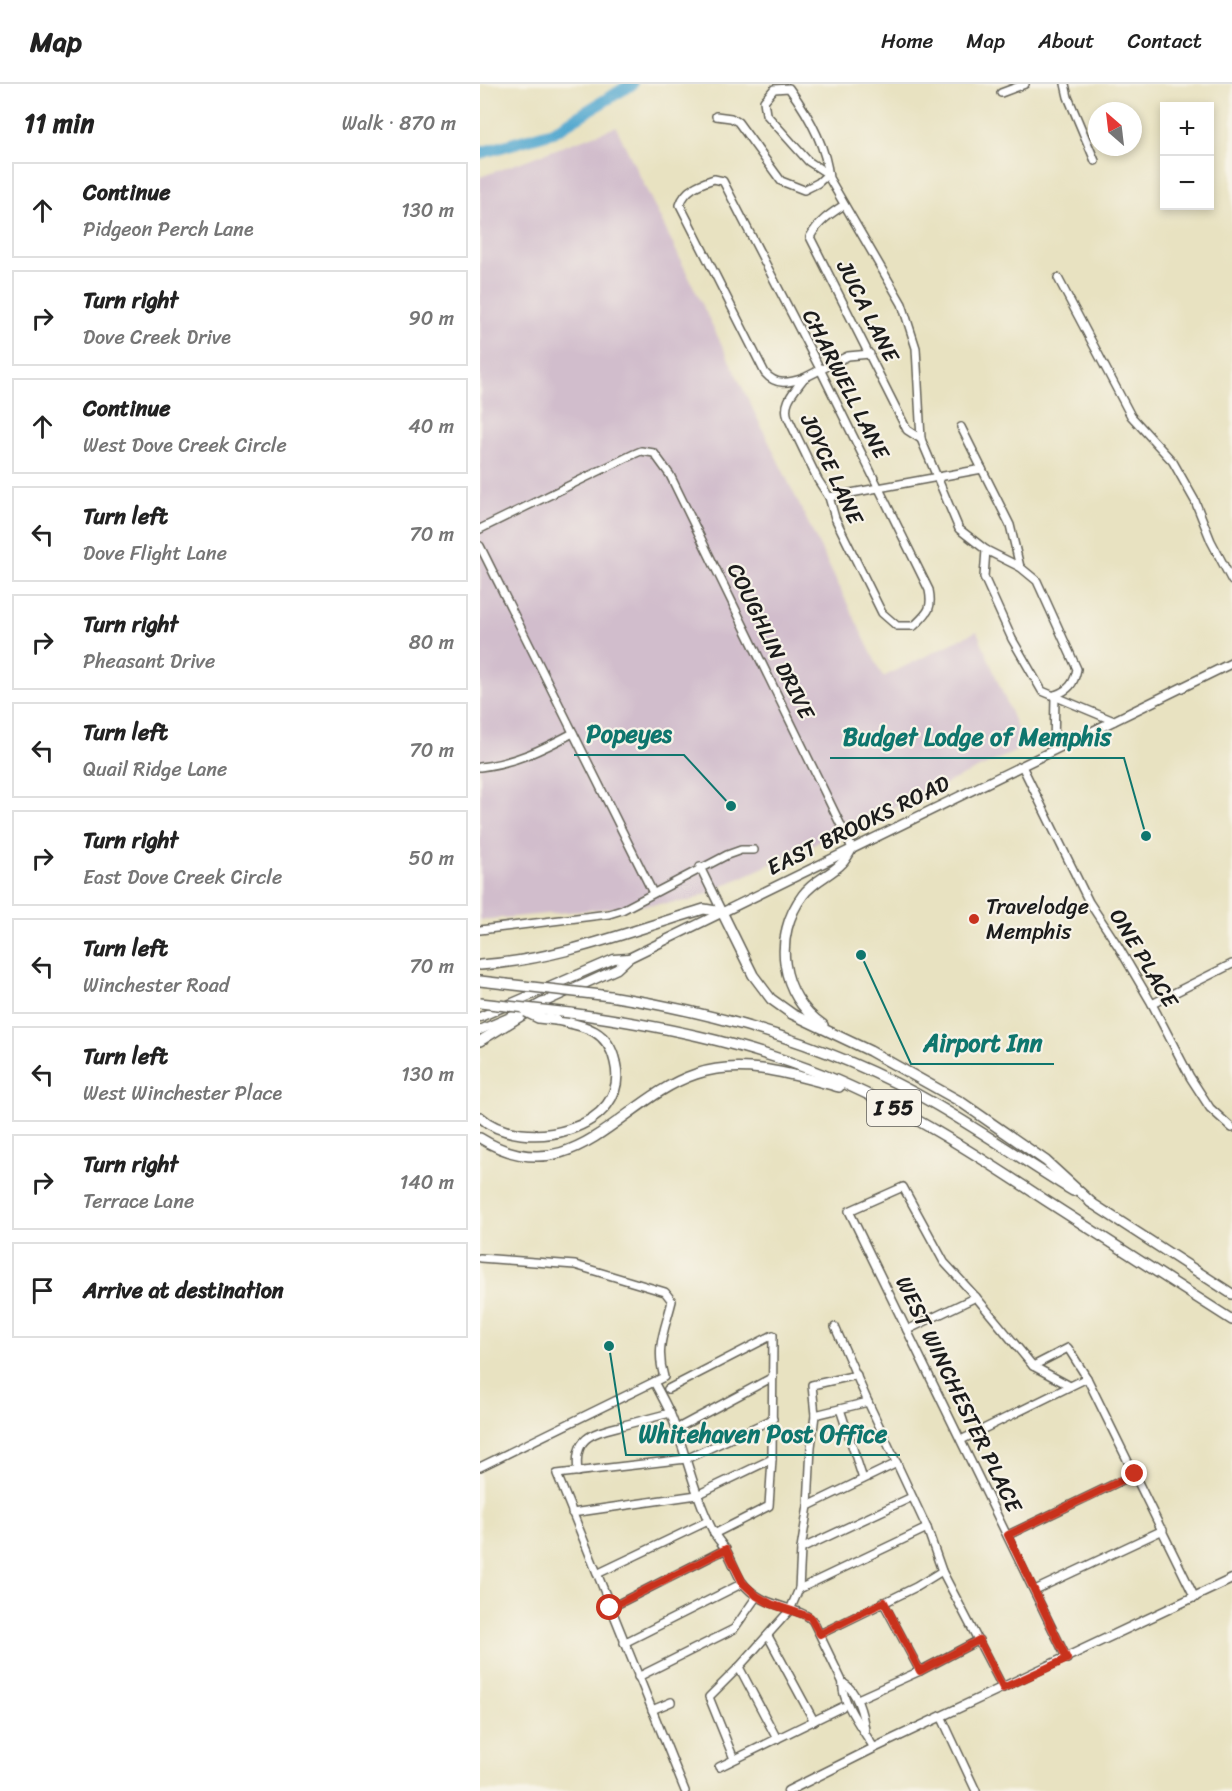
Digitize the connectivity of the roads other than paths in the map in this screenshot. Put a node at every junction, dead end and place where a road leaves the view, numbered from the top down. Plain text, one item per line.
1 (1025, 84) edge
2 (1065, 84) edge
3 (1001, 93) dead end
4 (716, 116) dead end
5 (1095, 161) dead end
6 (829, 176) junction
7 (844, 205) junction
8 (1058, 278) dead end
9 (870, 354) junction
10 (820, 369) junction
11 (804, 378) junction
12 (961, 427) dead end
13 (921, 439) junction
14 (982, 469) junction
15 (938, 479) junction
16 (879, 489) junction
17 (829, 497) junction
18 (480, 530) edge
19 (480, 546) edge
20 (986, 550) junction
21 (1020, 567) junction
22 (1232, 581) edge
23 (914, 626) joint
24 (1232, 663) edge
25 (1055, 696) junction
26 (1114, 721) junction
27 (573, 733) junction
28 (1054, 750) junction
29 (1022, 766) junction
30 (480, 767) edge
31 (852, 848) junction
32 (754, 849) dead end
33 (700, 867) junction
34 (653, 893) junction
35 (722, 912) junction
36 (480, 930) edge
37 (629, 958) junction
38 (1232, 964) edge
39 (480, 965) edge
40 (480, 981) edge
41 (542, 1003) junction
42 (480, 1004) edge
43 (1152, 1004) junction
44 (519, 1008) junction
45 (480, 1017) edge
46 (480, 1030) edge
47 (840, 1036) junction
48 (480, 1041) edge
49 (868, 1094) junction
50 (480, 1117) edge
51 (1232, 1128) edge
52 (480, 1138) edge
53 (1093, 1204) junction
54 (480, 1258) edge
55 (1232, 1294) edge
56 (976, 1297) junction
57 (1232, 1320) edge
58 (835, 1327) dead end
59 (907, 1330) junction
60 (1033, 1366) junction
61 (856, 1375) junction
62 (773, 1377) junction
63 (1087, 1378) junction
64 (654, 1382) junction
65 (1070, 1386) junction
66 (668, 1389) dead end
67 (868, 1402) junction
68 (840, 1409) junction
69 (670, 1413) junction
70 (815, 1415) junction
71 (773, 1419) junction
72 (676, 1429) junction
73 (961, 1440) junction
74 (686, 1459) junction
75 (772, 1459) junction
76 (897, 1463) junction
77 (480, 1467) edge
78 (578, 1472) junction
79 (1135, 1474) junction
80 (863, 1479) junction
81 (697, 1495) junction
82 (912, 1497) junction
83 (808, 1506) junction
84 (572, 1513) junction
85 (708, 1521) junction
86 (927, 1528) junction
87 (1163, 1530) junction
88 (714, 1534) junction
89 (1008, 1535) junction
90 (726, 1549) junction
91 (801, 1550) junction
92 (942, 1570) junction
93 (597, 1574) junction
94 (1232, 1580) edge
95 (743, 1583) junction
96 (799, 1589) junction
97 (1035, 1590) junction
98 (757, 1596) junction
99 (1195, 1598) junction
100 (884, 1602) junction
101 (610, 1608) junction
102 (790, 1610) junction
103 (820, 1634) junction
104 (768, 1636) junction
105 (979, 1640) junction
106 (624, 1643) junction
107 (1067, 1659) junction
108 (739, 1667) junction
109 (920, 1671) junction
110 (638, 1677) junction
111 (1003, 1688) junction
112 (671, 1702) dead end
113 (852, 1702) junction
114 (652, 1710) junction
115 (942, 1718) junction
116 (814, 1721) junction
117 (777, 1739) junction
118 (874, 1748) junction
119 (734, 1759) junction
120 (719, 1767) dead end
121 (685, 1791) edge
122 (788, 1791) edge
123 (976, 1791) edge

1 - 3 street
2 - 5 street
4 - 6 street
6 - 6 street
6 - 7 street
7 - 9 street, JUCA LANE
7 - 13 street
8 - 22 street
9 - 10 street
9 - 13 street, JUCA LANE
10 - 11 street
10 - 11 street, CHARWELL LANE
10 - 16 street, CHARWELL LANE
11 - 17 street, JOYCE LANE
12 - 14 street
13 - 15 street
14 - 15 street
14 - 21 street
15 - 16 street
15 - 20 street
16 - 17 street
16 - 23 street, CHARWELL LANE
17 - 23 street, JOYCE LANE
18 - 31 street, COUGHLIN DRIVE
19 - 27 street
20 - 21 street
20 - 25 street
21 - 25 street
24 - 26 main road, EAST BROOKS ROAD
25 - 26 street
25 - 28 street
26 - 28 main road, EAST BROOKS ROAD
27 - 30 street
27 - 34 street
28 - 29 main road, EAST BROOKS ROAD
29 - 31 main road, EAST BROOKS ROAD
29 - 43 street, ONE PLACE
31 - 35 main road, EAST BROOKS ROAD
31 - 47 highway
32 - 33 street
33 - 34 street
33 - 35 street
34 - 36 street
35 - 37 main road, EAST BROOKS ROAD
35 - 39 highway
35 - 47 highway
37 - 41 main road, EAST BROOKS ROAD
37 - 45 main road, EAST BROOKS ROAD
38 - 43 street
40 - 53 highway, I 55, bridge
41 - 46 main road, EAST BROOKS ROAD
41 - 48 highway
42 - 44 highway, I 55, bridge
43 - 51 street, ONE PLACE
44 - 49 highway, I 55, bridge
44 - 50 highway, bridge
47 - 53 highway
49 - 52 highway
49 - 57 highway, I 55
53 - 55 highway, I 55
54 - 64 street
56 - 59 street
56 - 59 street, WEST WINCHESTER PLACE
56 - 60 street
58 - 61 street
59 - 73 street, WEST WINCHESTER PLACE
60 - 63 street
60 - 65 street
61 - 67 street
61 - 70 street
62 - 66 street
62 - 71 street
62 - 72 street
63 - 65 street
63 - 79 street
64 - 69 street
64 - 77 street
65 - 73 street
67 - 68 street
67 - 76 street
68 - 70 street
68 - 80 street
69 - 72 street
69 - 78 street
70 - 83 street
71 - 74 street
71 - 75 street
72 - 74 street
73 - 89 street, WEST WINCHESTER PLACE
74 - 78 street
74 - 81 street
75 - 81 street
75 - 88 street
76 - 80 street
76 - 82 street
78 - 84 street
79 - 87 street
79 - 89 street
80 - 83 street
81 - 84 street
81 - 85 street
82 - 86 street
82 - 91 street
83 - 91 street
84 - 93 street
85 - 88 street
85 - 93 street
86 - 92 street
86 - 96 street
87 - 97 street
87 - 99 street
88 - 90 street
89 - 97 street, WEST WINCHESTER PLACE
90 - 95 street
90 - 101 street
91 - 96 street
92 - 100 street
92 - 105 street
93 - 101 street
94 - 99 main road
95 - 98 street
95 - 106 street
96 - 102 street
97 - 107 street, WEST WINCHESTER PLACE
98 - 102 street
98 - 110 street
99 - 107 main road
100 - 103 street
100 - 109 street
101 - 106 street
102 - 103 street
102 - 104 street
103 - 113 street
104 - 108 street
104 - 116 street
105 - 109 street
105 - 111 street
106 - 110 street
107 - 111 main road
108 - 117 street
108 - 119 street
109 - 113 street
110 - 114 street
111 - 115 main road
112 - 114 street
113 - 116 street
113 - 118 street
114 - 121 street
115 - 118 main road
115 - 123 street
116 - 117 street
117 - 119 street
118 - 122 main road
119 - 120 street

